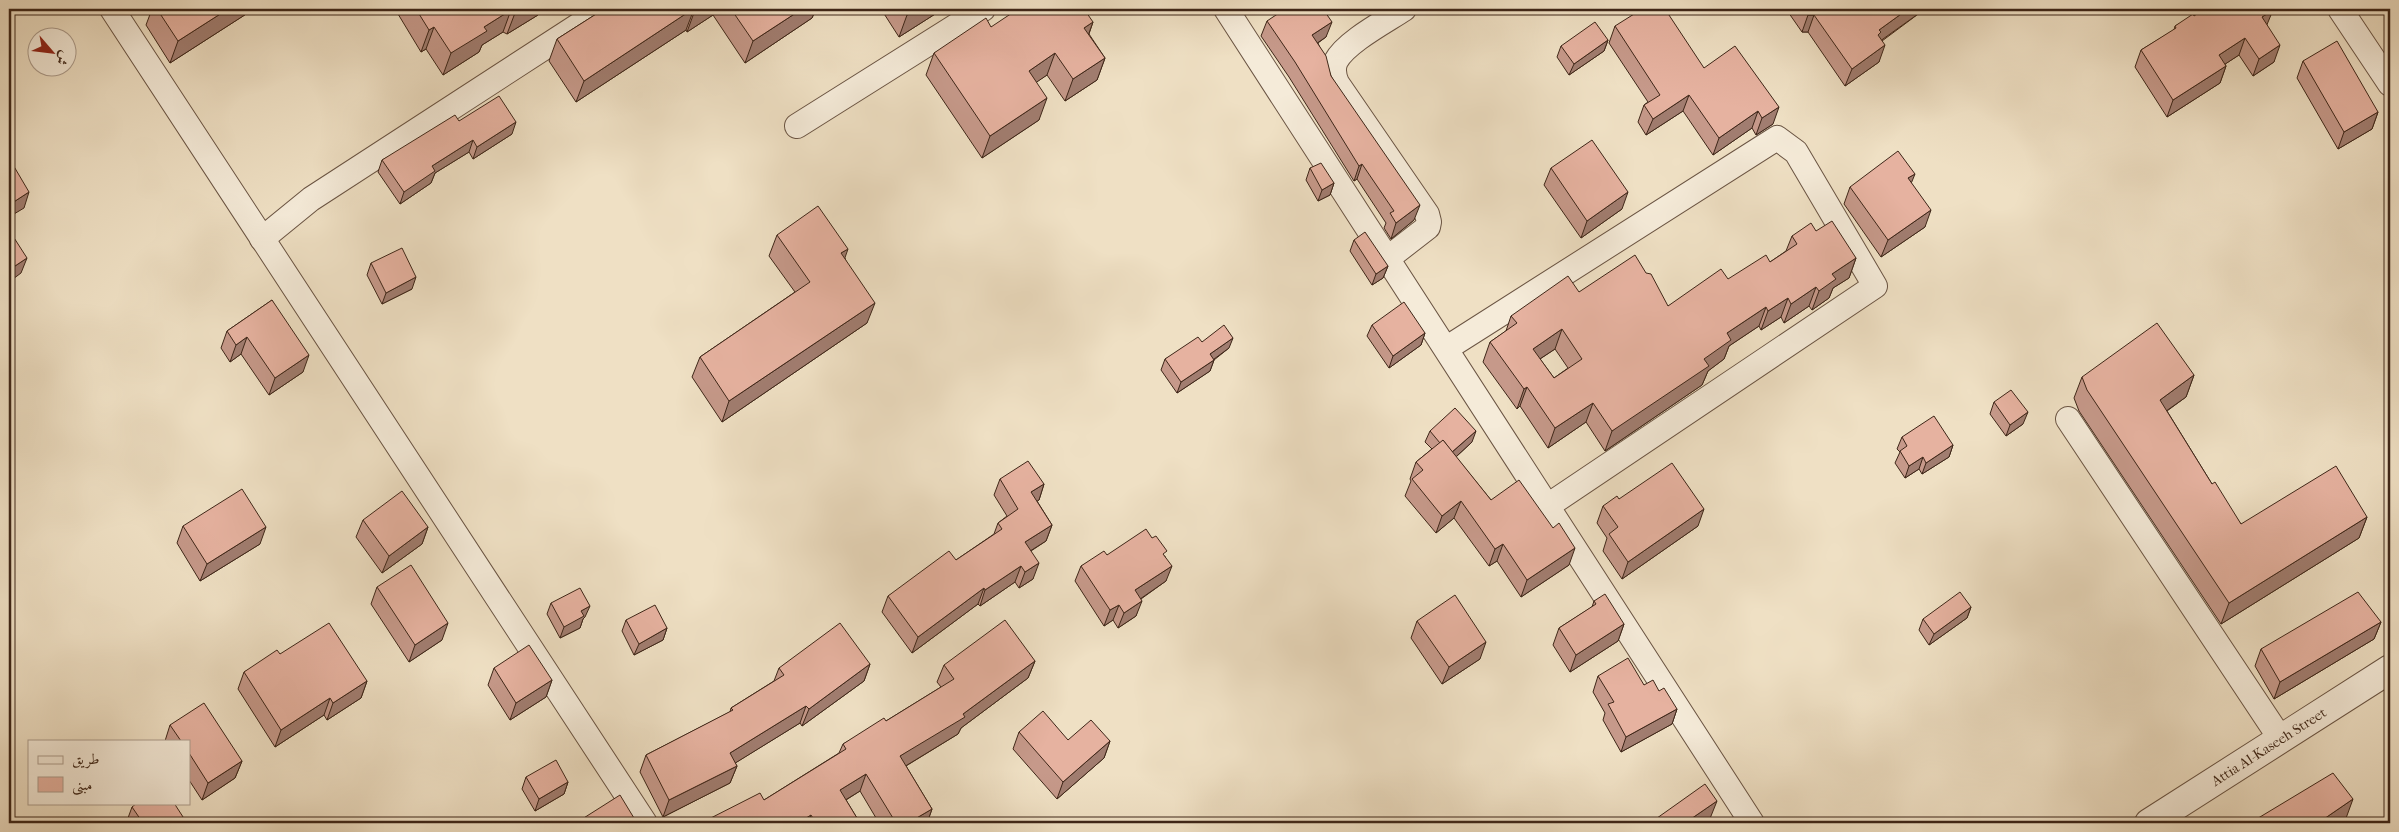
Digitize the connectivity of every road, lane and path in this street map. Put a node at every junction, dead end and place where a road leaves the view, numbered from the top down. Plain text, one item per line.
1 (112, 9) edge
2 (983, 9) edge
3 (1226, 9) edge
4 (1404, 9) edge
5 (2340, 9) edge
6 (596, 14) edge
7 (2390, 84) edge
8 (797, 126) dead end
9 (262, 239) junction
10 (1388, 258) junction
11 (1447, 348) junction
12 (2068, 419) dead end
13 (1548, 505) junction
14 (2390, 669) edge
15 (2280, 738) junction
16 (645, 823) edge
17 (1752, 823) edge
18 (2149, 823) edge

1 - 9 street
2 - 8 street
3 - 10 street
4 - 10 street
5 - 7 street
6 - 9 street
9 - 16 street
10 - 11 street
11 - 13 street
11 - 13 street
12 - 15 street
13 - 17 street
14 - 15 street, Attia Al-Kaseeh Street
15 - 18 street, Attia Al-Kaseeh Street

